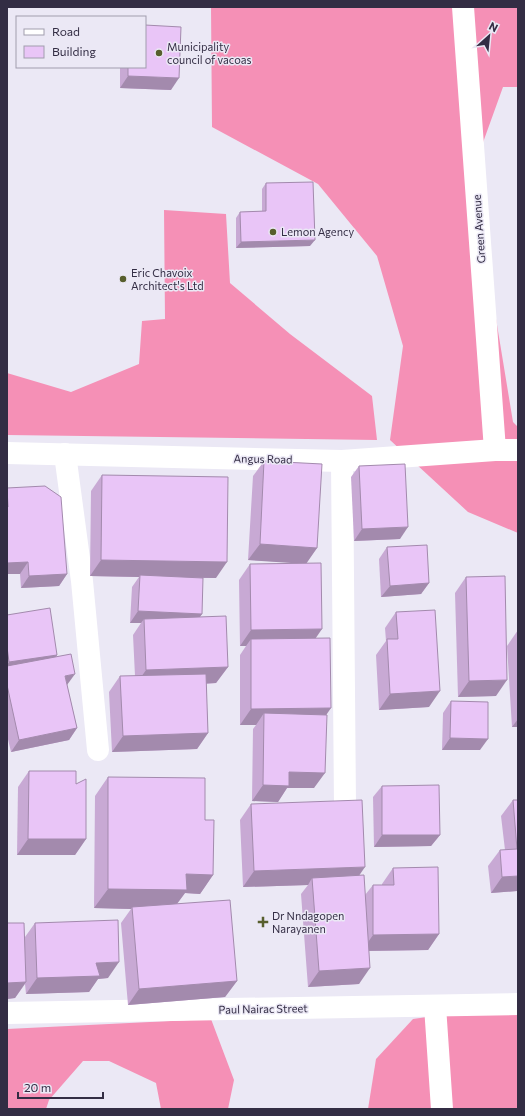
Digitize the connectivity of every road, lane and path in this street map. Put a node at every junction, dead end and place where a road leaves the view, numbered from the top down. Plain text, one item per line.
1 (463, 7) edge
2 (494, 450) junction
3 (518, 450) edge
4 (7, 453) edge
5 (65, 454) junction
6 (342, 461) junction
7 (98, 750) dead end
8 (345, 806) edge
9 (518, 1004) edge
10 (435, 1006) junction
11 (7, 1013) edge
12 (442, 1109) edge

1 - 2 street, Green Avenue
2 - 3 street, Angus Road
2 - 6 street, Angus Road
4 - 5 street, Angus Road
5 - 6 street, Angus Road
5 - 7 street
6 - 8 street
9 - 10 street, Paul Nairac Street
10 - 11 street, Paul Nairac Street
10 - 12 street

